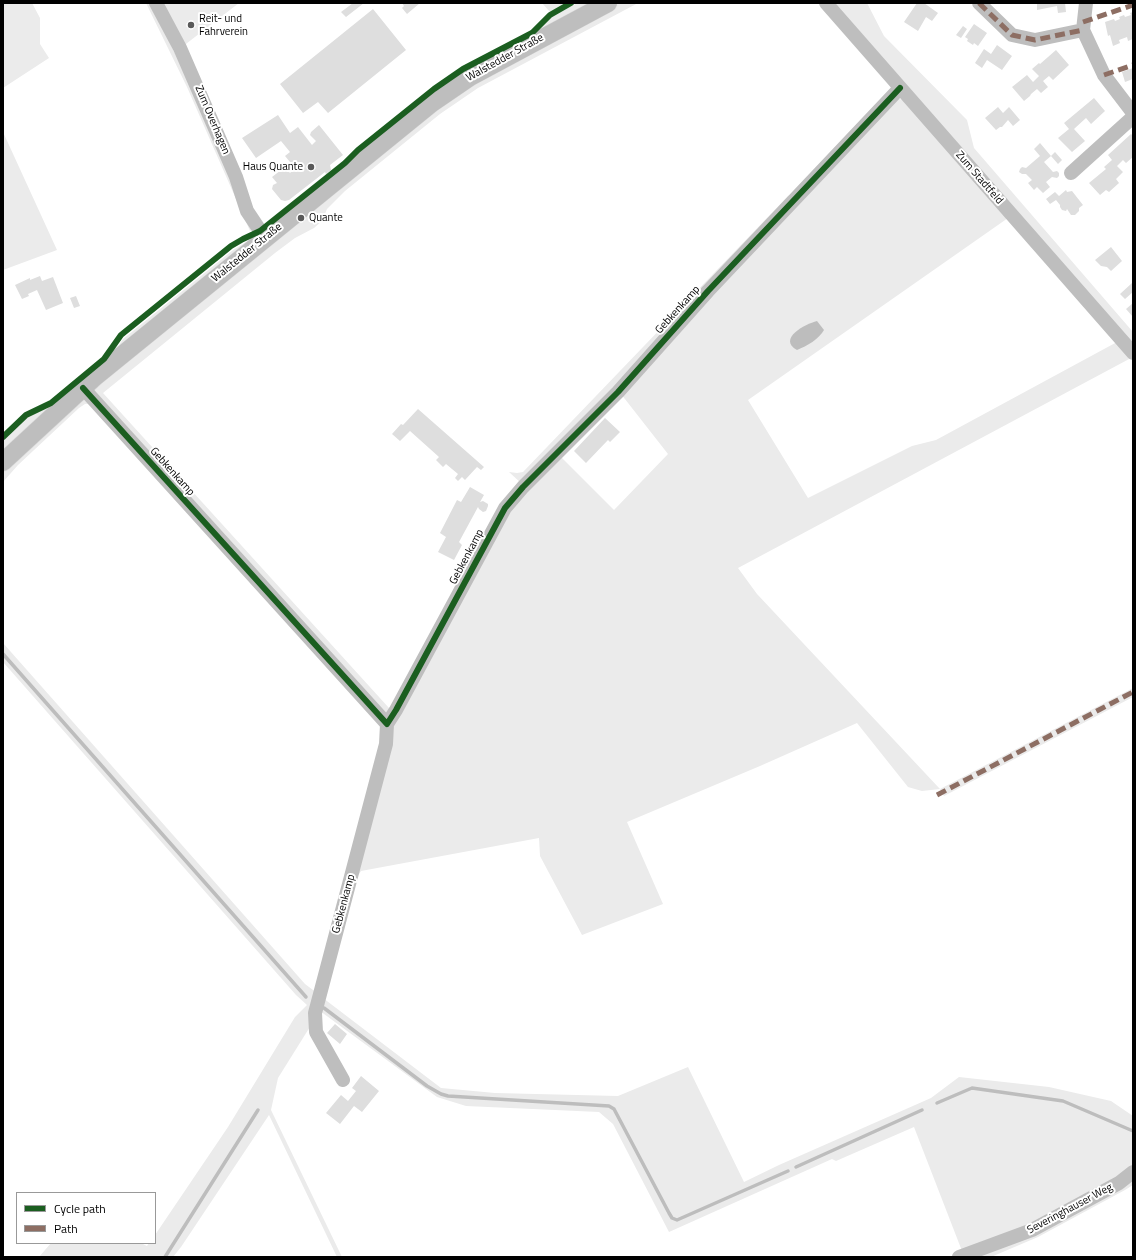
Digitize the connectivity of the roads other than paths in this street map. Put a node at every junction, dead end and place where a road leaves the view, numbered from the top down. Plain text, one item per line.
1 (156, 3) edge
2 (608, 3) edge
3 (826, 3) edge
4 (978, 3) edge
5 (1086, 3) edge
6 (1083, 30) junction
7 (900, 88) junction
8 (1133, 113) edge
9 (1133, 117) edge
10 (1071, 173) dead end
11 (265, 238) junction
12 (1133, 353) edge
13 (83, 388) junction
14 (3, 462) edge
15 (387, 724) junction
16 (343, 1080) dead end
17 (1133, 1172) edge
18 (959, 1257) edge

1 - 11 street, Zum Overhagen
2 - 11 main road, Walstedder Straße
3 - 7 street, Zum Stadtfeld
4 - 6 street
5 - 6 street
6 - 8 street
7 - 12 street, Zum Stadtfeld
7 - 15 street, Gebkenkamp
9 - 10 street
11 - 13 main road, Walstedder Straße
13 - 14 main road, Walstedder Straße
13 - 15 street, Gebkenkamp
15 - 16 street, Gebkenkamp
17 - 18 street, Severinghauser Weg

